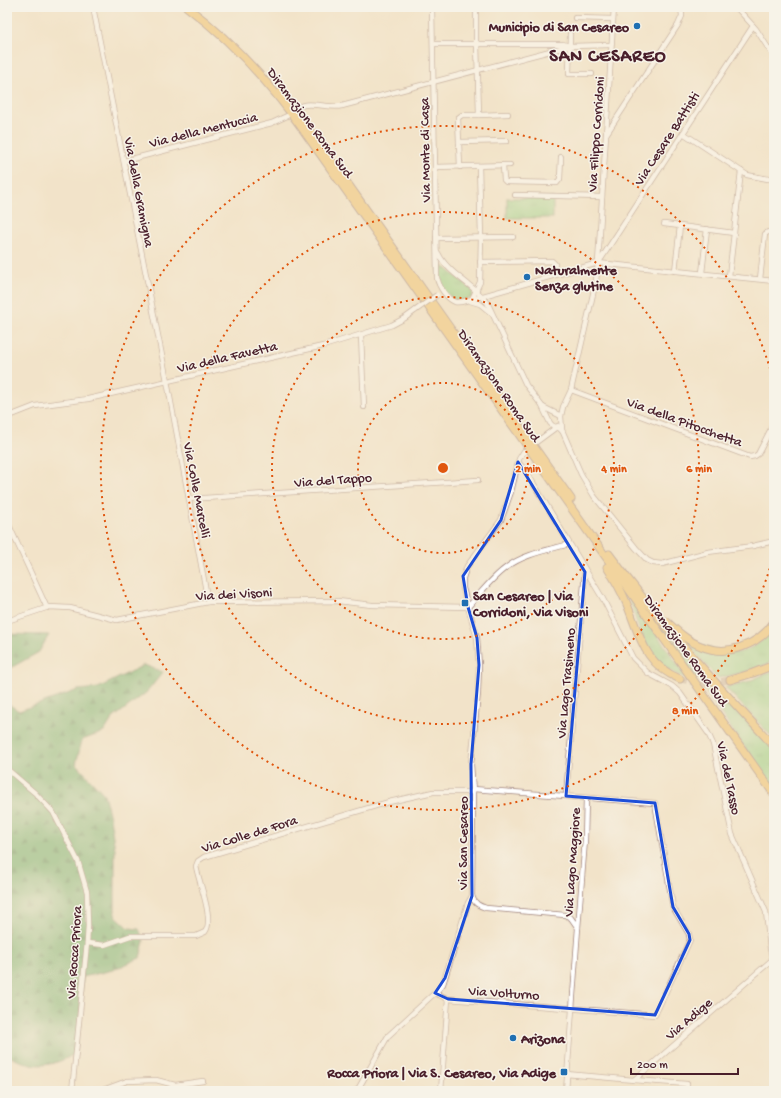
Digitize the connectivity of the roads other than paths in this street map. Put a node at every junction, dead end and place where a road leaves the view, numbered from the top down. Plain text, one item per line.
1 (93, 7) edge
2 (187, 7) edge
3 (195, 7) edge
4 (432, 7) edge
5 (476, 7) edge
6 (585, 7) edge
7 (624, 7) edge
8 (681, 7) edge
9 (736, 7) edge
10 (614, 8) edge
11 (576, 18) dead end
12 (613, 19) junction
13 (753, 26) junction
14 (570, 34) dead end
15 (477, 43) junction
16 (433, 44) junction
17 (611, 45) junction
18 (569, 46) junction
19 (774, 57) edge
20 (478, 71) junction
21 (592, 74) dead end
22 (433, 82) junction
23 (297, 108) dead end
24 (508, 114) dead end
25 (478, 115) junction
26 (286, 116) dead end
27 (683, 133) junction
28 (606, 134) junction
29 (507, 141) dead end
30 (459, 142) junction
31 (561, 157) dead end
32 (124, 161) junction
33 (460, 166) junction
34 (479, 166) junction
35 (503, 166) junction
36 (510, 166) dead end
37 (435, 167) junction
38 (741, 171) junction
39 (774, 177) edge
40 (515, 195) dead end
41 (602, 197) junction
42 (664, 224) dead end
43 (680, 226) junction
44 (707, 229) junction
45 (774, 232) edge
46 (734, 233) junction
47 (481, 237) junction
48 (513, 237) dead end
49 (436, 238) junction
50 (437, 250) junction
51 (480, 262) junction
52 (437, 263) junction
53 (598, 263) junction
54 (448, 268) junction
55 (675, 271) junction
56 (702, 273) junction
57 (555, 275) junction
58 (729, 276) junction
59 (760, 279) junction
60 (774, 281) edge
61 (443, 290) junction
62 (476, 291) junction
63 (492, 294) junction
64 (481, 297) junction
65 (471, 300) junction
66 (488, 308) junction
67 (361, 335) junction
68 (167, 382) junction
69 (571, 390) junction
70 (542, 406) junction
71 (364, 407) dead end
72 (563, 407) junction
73 (555, 413) junction
74 (561, 416) junction
75 (7, 417) edge
76 (549, 422) junction
77 (562, 423) junction
78 (774, 424) edge
79 (556, 427) junction
80 (547, 434) junction
81 (564, 434) junction
82 (535, 443) dead end
83 (524, 451) dead end
84 (518, 462) junction
85 (478, 480) dead end
86 (189, 499) junction
87 (7, 521) edge
88 (774, 540) edge
89 (596, 543) junction
90 (569, 544) junction
91 (585, 572) junction
92 (644, 600) junction
93 (208, 602) junction
94 (468, 607) junction
95 (47, 608) junction
96 (7, 621) edge
97 (774, 622) edge
98 (774, 665) edge
99 (680, 679) tunnel mouth
100 (730, 680) tunnel mouth
101 (774, 746) edge
102 (7, 769) edge
103 (473, 791) junction
104 (774, 794) edge
105 (566, 796) junction
106 (586, 798) junction
107 (472, 896) junction
108 (578, 928) junction
109 (87, 943) junction
110 (773, 960) edge
111 (435, 993) junction
112 (448, 998) junction
113 (572, 1008) junction
114 (566, 1074) junction
115 (634, 1080) junction
116 (203, 1081) dead end
117 (72, 1091) edge
118 (100, 1091) edge
119 (356, 1091) edge
120 (441, 1091) edge
121 (566, 1091) edge
122 (687, 1091) edge

1 - 32 street, Via della Gramigna
2 - 89 highway, Diramazione Roma Sud
3 - 92 highway, Diramazione Roma Sud
4 - 16 street, Via Monte di Casa
5 - 15 street
6 - 10 street
7 - 10 street
8 - 28 street
9 - 13 street
10 - 12 street, Via Filippo Corridoni
11 - 12 street
12 - 17 street, Via Filippo Corridoni
13 - 19 street
13 - 27 street, Via Cesare Battisti
14 - 18 street
15 - 16 street
15 - 18 street
15 - 20 street
16 - 22 street, Via Monte di Casa
17 - 18 street
17 - 28 street, Via Filippo Corridoni
18 - 20 street
18 - 21 street
20 - 22 street
20 - 25 street
22 - 23 street
22 - 37 street, Via Monte di Casa
24 - 25 street
25 - 30 street
26 - 32 street, Via della Mentuccia
27 - 38 street
27 - 53 street, Via Cesare Battisti
28 - 41 street, Via Filippo Corridoni
29 - 30 street
30 - 33 street
31 - 35 street
32 - 68 street, Via della Gramigna
33 - 34 street
33 - 37 street
34 - 35 street
34 - 47 street
35 - 36 street
37 - 49 street, Via Monte di Casa
38 - 39 street
38 - 46 street
40 - 41 street
41 - 53 street, Via Filippo Corridoni
42 - 43 street
43 - 44 street
43 - 55 street
44 - 46 street
44 - 56 street
45 - 59 street
46 - 58 street
47 - 48 street
47 - 49 street
47 - 51 street
49 - 50 street, Via Monte di Casa
50 - 52 street, Via Monte di Casa
50 - 54 street
51 - 57 street
51 - 62 street
52 - 54 street
52 - 61 street, Via Monte di Casa
53 - 55 street
53 - 57 street
53 - 69 street, Via Filippo Corridoni
54 - 62 street
55 - 56 street
56 - 58 street
57 - 63 street
58 - 59 street
59 - 60 street
61 - 65 street
61 - 67 street, Via della Favetta, bridge
62 - 64 street
62 - 65 street
63 - 64 street
63 - 66 street
64 - 65 street
64 - 66 street
65 - 66 street
66 - 70 street
67 - 68 street, Via della Favetta
67 - 71 street
68 - 75 street, Via della Favetta
68 - 86 street, Via Colle Marcelli
69 - 72 street, Via Filippo Corridoni
69 - 78 street, Via della Pitocchetta
70 - 73 street
70 - 76 street
72 - 73 street
72 - 74 street, Via Filippo Corridoni
73 - 74 street
73 - 76 street
74 - 77 street
76 - 79 street
76 - 80 street
77 - 79 street
77 - 81 street
79 - 80 street
79 - 81 street
80 - 82 street
81 - 88 street
83 - 84 street, Via San Cesareo
84 - 90 street, Via del Tasso
84 - 94 street, Via San Cesareo
85 - 86 street, Via del Tappo
86 - 93 street, Via Colle Marcelli
87 - 95 street
89 - 99 highway
89 - 104 highway, Diramazione Roma Sud
90 - 91 street, Via del Tasso
90 - 94 street
91 - 105 street, Via Lago Trasimeno
91 - 110 street, Via del Tasso
92 - 97 highway
92 - 101 highway
93 - 94 street, Via dei Visoni
93 - 95 street, Via dei Visoni
94 - 103 street, Via San Cesareo
95 - 96 street, Via dei Visoni
98 - 100 highway
102 - 109 street, Via Rocca Priora
103 - 105 street
103 - 107 street, Via San Cesareo
103 - 109 street, Via Colle de Fora
105 - 106 street
106 - 108 street, Via Lago Maggiore
106 - 113 street, Via Volturno
107 - 108 street, Via San Cesareo
107 - 111 street
108 - 113 street
109 - 117 street, Via Rocca Priora
110 - 115 street, Via Adige
111 - 112 street, Via Volturno
111 - 119 street
112 - 113 street, Via Volturno
112 - 120 street
113 - 114 street
114 - 115 street
114 - 121 street
115 - 122 street
116 - 118 street

